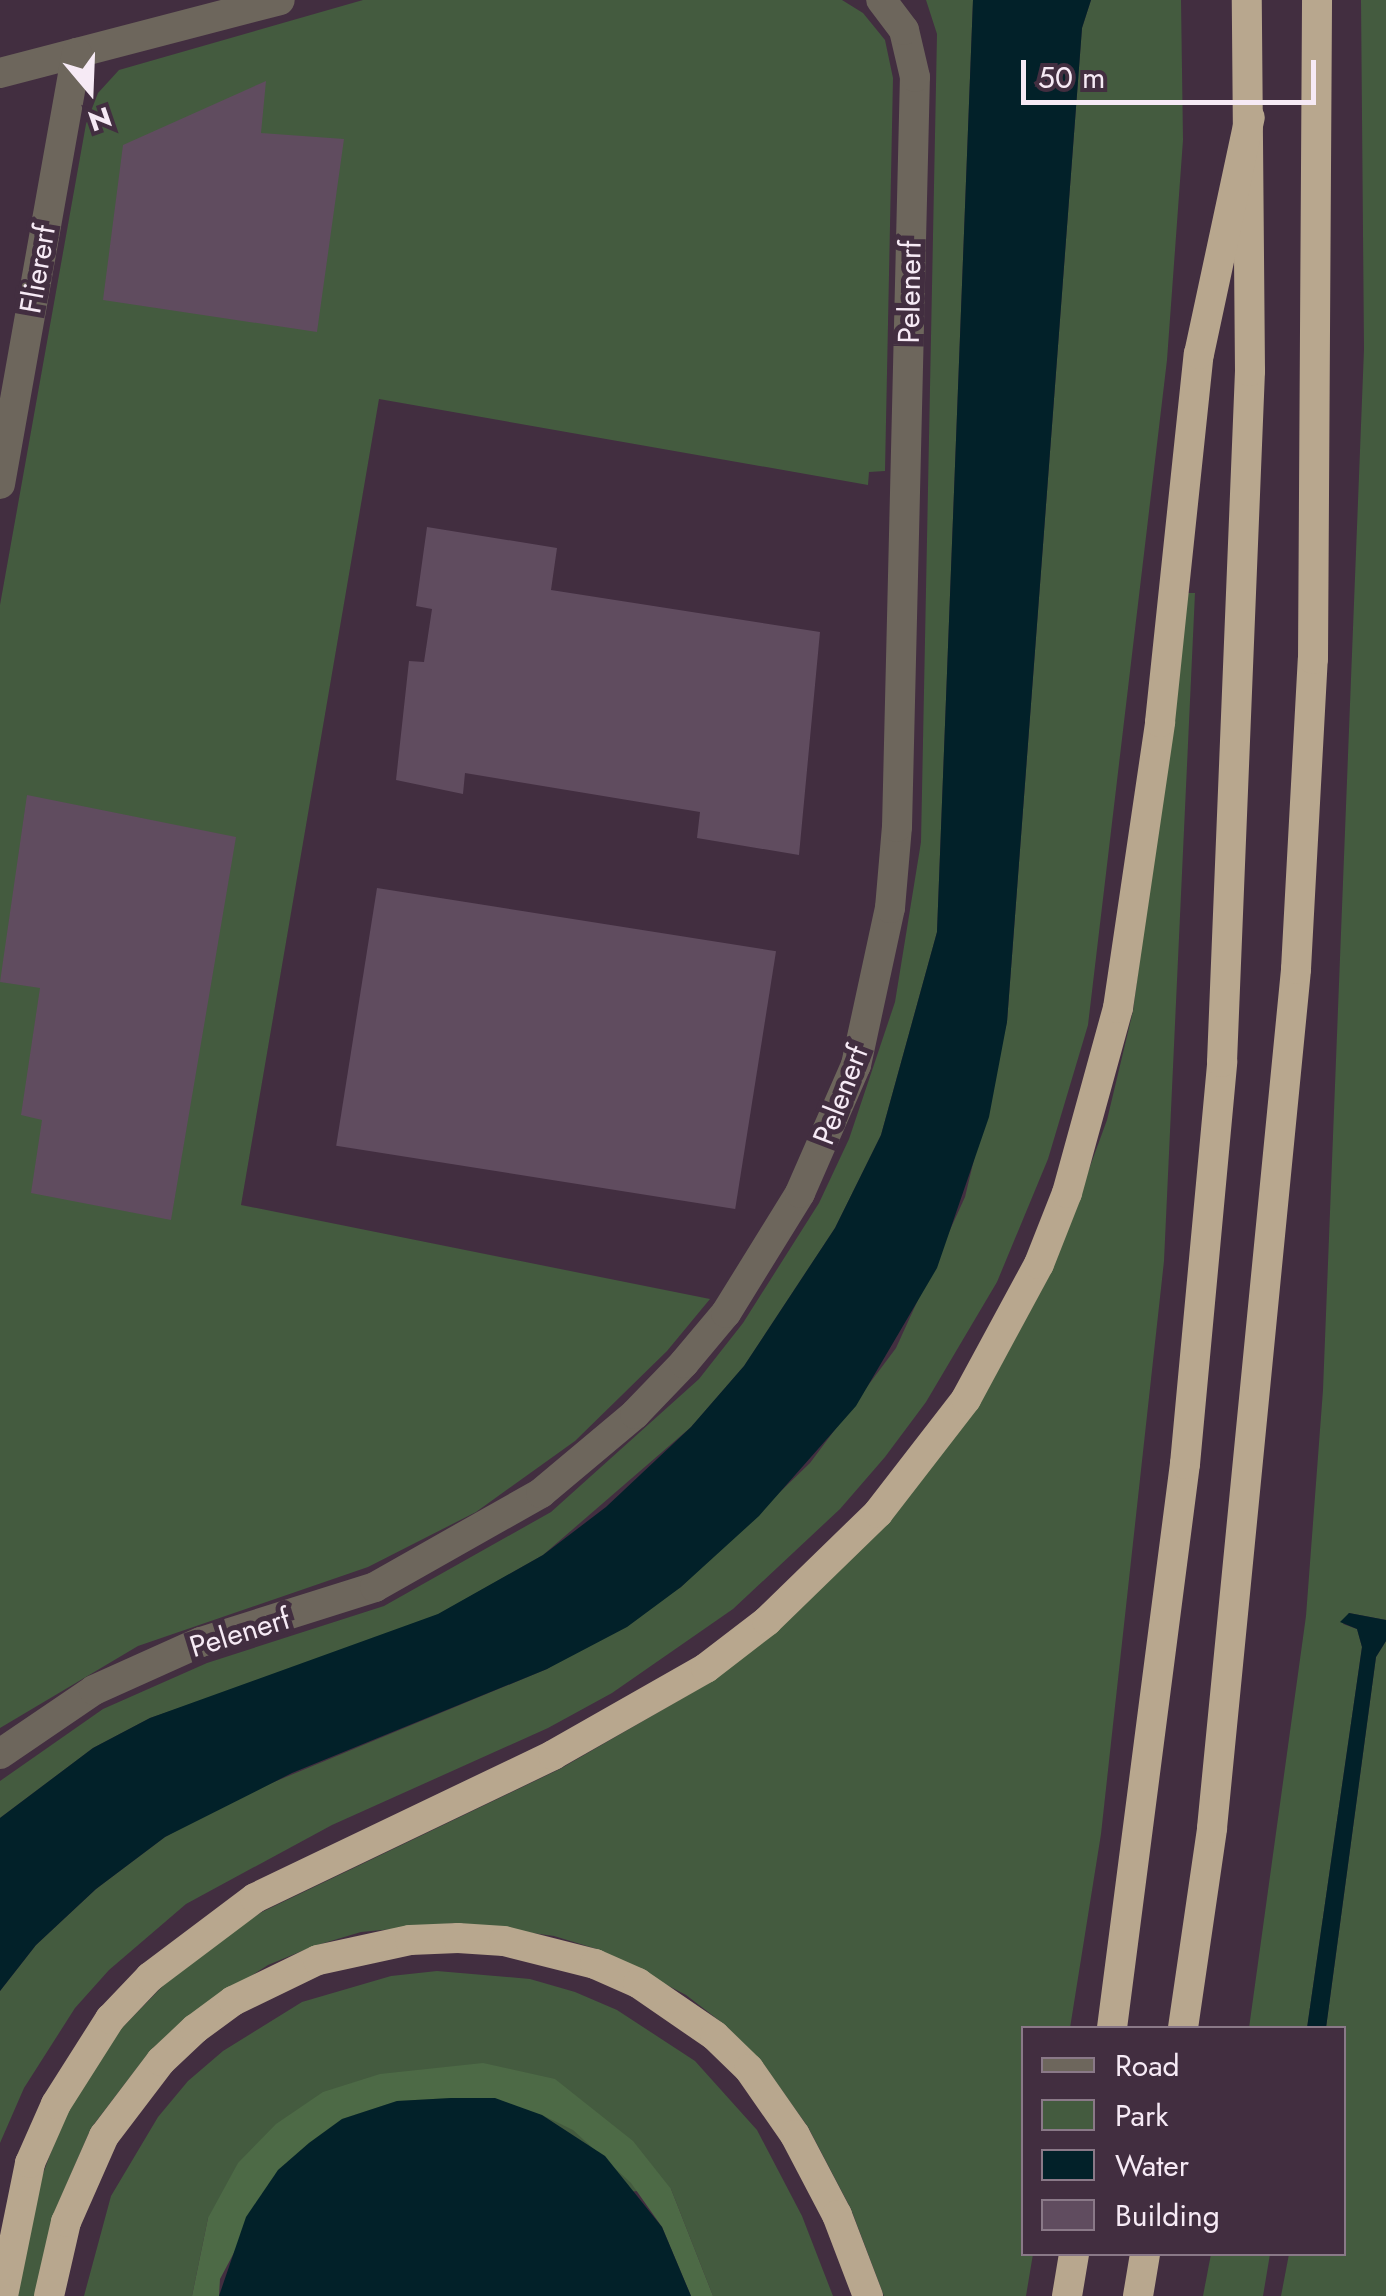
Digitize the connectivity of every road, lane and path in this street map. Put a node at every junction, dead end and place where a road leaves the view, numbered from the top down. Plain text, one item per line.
1 (280, 0) edge
2 (882, 0) edge
3 (1248, 0) edge
4 (1317, 0) edge
5 (77, 53) junction
6 (0, 73) edge
7 (1250, 117) junction
8 (0, 484) edge
9 (0, 1754) edge
10 (1112, 2026) edge
11 (1184, 2026) edge
12 (1074, 2256) edge
13 (1145, 2256) edge
14 (4, 2296) edge
15 (50, 2296) edge
16 (868, 2296) edge
17 (1067, 2296) edge
18 (1138, 2296) edge

1 - 5 street
2 - 9 street, Pelenerf
3 - 7 highway
4 - 11 highway
5 - 6 street
5 - 8 street, Fliererf
7 - 10 highway
7 - 14 highway
12 - 17 highway
13 - 18 highway
15 - 16 highway

